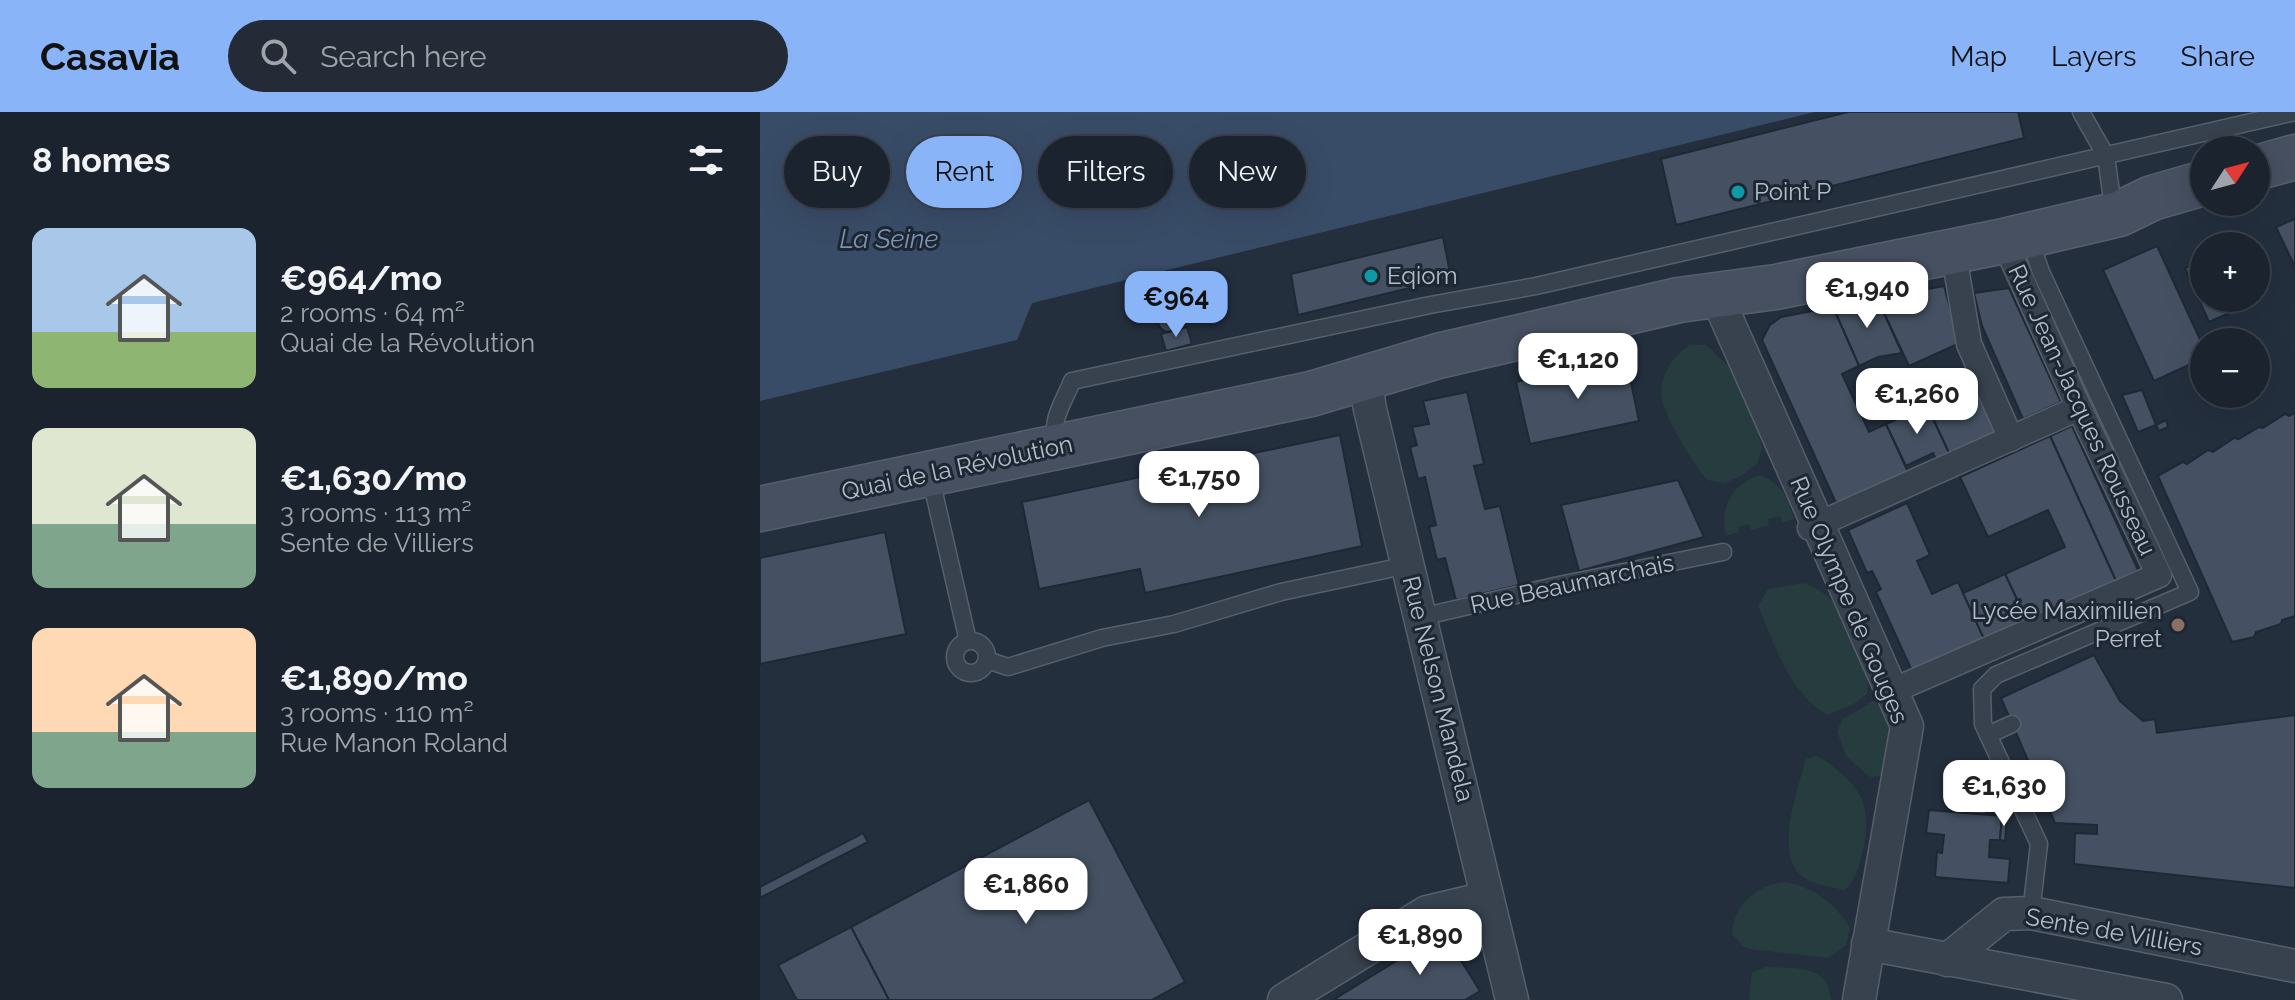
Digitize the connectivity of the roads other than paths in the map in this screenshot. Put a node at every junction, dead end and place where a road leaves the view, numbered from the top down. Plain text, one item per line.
1 (2083, 112) edge
2 (2295, 112) edge
3 (2106, 156) junction
4 (2295, 157) edge
5 (2270, 164) edge
6 (2295, 177) edge
7 (2270, 184) edge
8 (2190, 187) edge
9 (2190, 206) edge
10 (2117, 215) junction
11 (2016, 238) junction
12 (1953, 250) junction
13 (1776, 287) junction
14 (1721, 306) junction
15 (1376, 376) junction
16 (2079, 408) junction
17 (2011, 439) junction
18 (1057, 448) junction
19 (930, 474) junction
20 (760, 509) edge
21 (1814, 527) junction
22 (1723, 552) dead end
23 (1408, 565) junction
24 (1421, 617) junction
25 (968, 641) junction
26 (987, 660) junction
27 (1892, 691) junction
28 (2012, 724) dead end
29 (1988, 735) junction
30 (2037, 783) dead end
31 (2015, 794) junction
32 (1486, 898) junction
33 (2031, 913) junction
34 (1868, 944) junction
35 (1947, 960) junction
36 (2295, 966) edge
37 (1284, 1000) edge
38 (1512, 1000) edge
39 (1859, 1000) edge
40 (2166, 1000) edge

1 - 3 lane
2 - 3 lane
3 - 10 lane
3 - 18 lane
4 - 5 main road
6 - 7 main road
8 - 10 main road, Quai de la Révolution
9 - 10 main road
10 - 11 main road, Quai de la Révolution
11 - 12 main road, Quai de la Révolution
11 - 16 street, Rue Jean-Jacques Rousseau
11 - 29 lane
12 - 13 main road, Quai de la Révolution
12 - 17 street
13 - 14 main road, Quai de la Révolution
13 - 15 main road, Quai de la Révolution
14 - 15 main road, Quai de la Révolution
14 - 21 street, Rue Olympe de Gouges
15 - 18 main road, Quai de la Révolution
15 - 23 street, Rue Nelson Mandela
16 - 17 street
16 - 27 street, Rue Jean-Jacques Rousseau
17 - 21 street
18 - 19 main road, Quai de la Révolution
19 - 20 main road, Quai de la Révolution
19 - 25 lane
21 - 27 street, Rue Olympe de Gouges
22 - 24 lane, Rue Beaumarchais
23 - 24 street, Rue Nelson Mandela
23 - 26 lane
24 - 32 street, Rue Nelson Mandela
25 - 26 lane
25 - 26 lane
27 - 34 street, Rue Olympe de Gouges
28 - 29 lane
29 - 31 lane
30 - 31 lane
31 - 33 lane
32 - 37 street
32 - 38 street, Rue Nelson Mandela
33 - 35 street, Sente de Villiers
33 - 36 street, Sente de Villiers
34 - 35 street
34 - 39 street, Rue Olympe de Gouges
35 - 40 street

